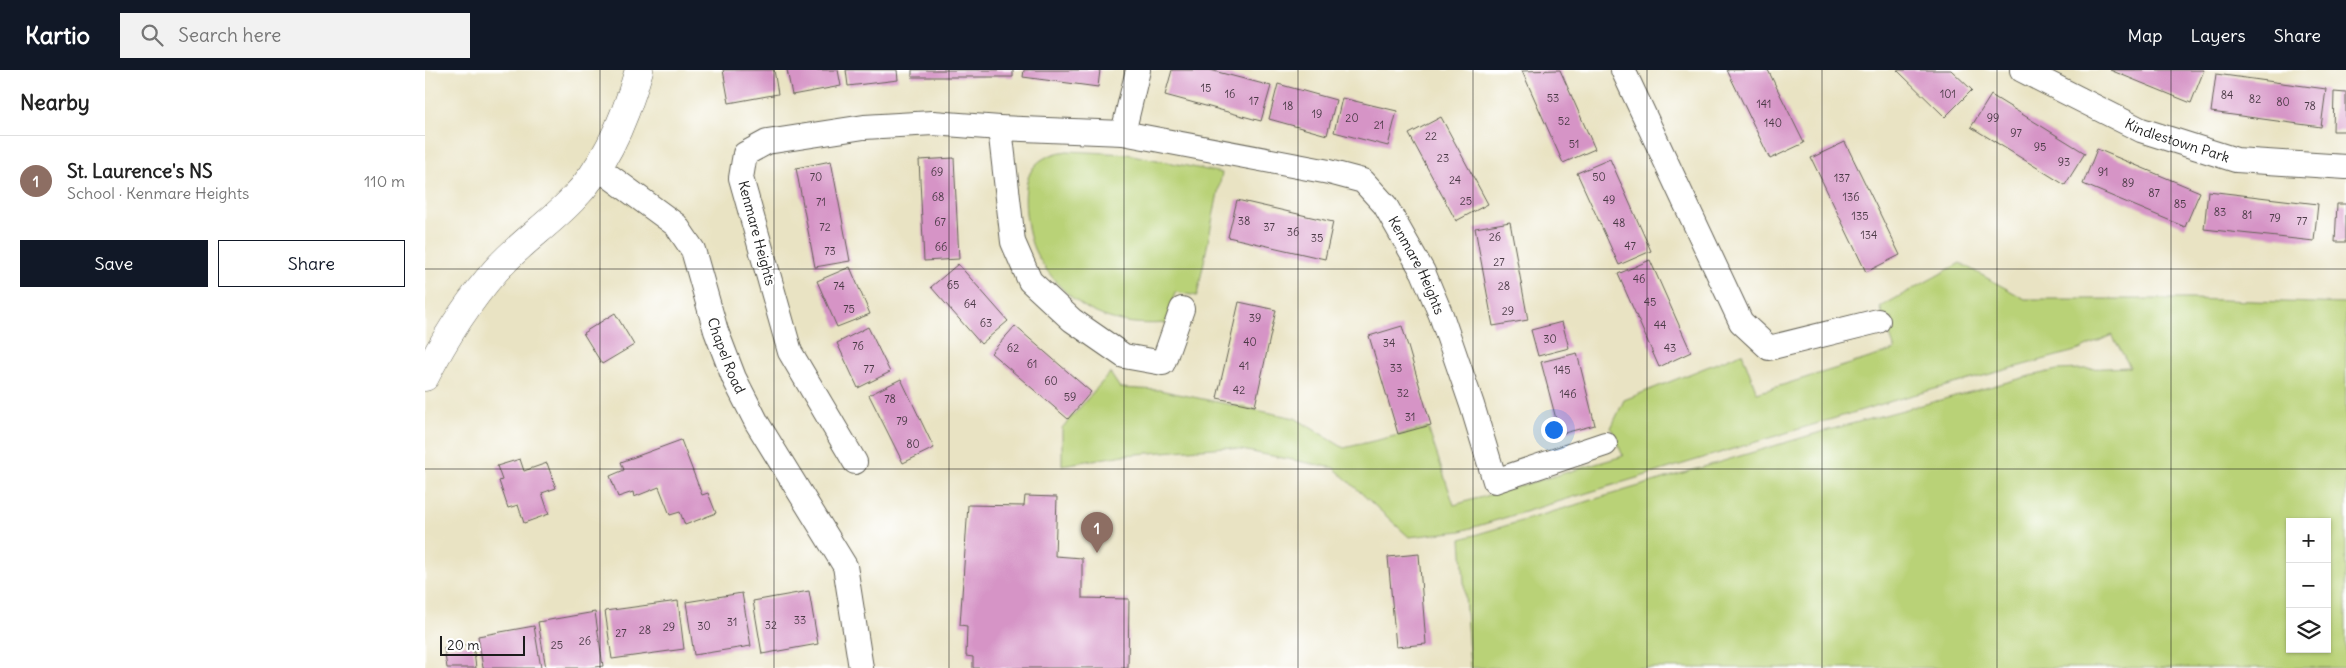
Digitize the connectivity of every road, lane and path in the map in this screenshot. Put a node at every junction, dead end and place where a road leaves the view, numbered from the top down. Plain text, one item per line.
1 (639, 70) edge
2 (1138, 70) edge
3 (1623, 70) edge
4 (2022, 70) edge
5 (1000, 128) junction
6 (1123, 133) junction
7 (597, 167) junction
8 (2346, 167) edge
9 (1182, 309) dead end
10 (1879, 321) dead end
11 (425, 377) edge
12 (1605, 444) dead end
13 (855, 462) dead end
14 (861, 668) edge

1 - 7 street
2 - 6 street
3 - 10 street
4 - 8 street, Kindlestown Park
5 - 6 street, Kenmare Heights
5 - 9 street
5 - 13 street, Kenmare Heights
6 - 12 street, Kenmare Heights
7 - 11 street
7 - 14 street, Chapel Road

